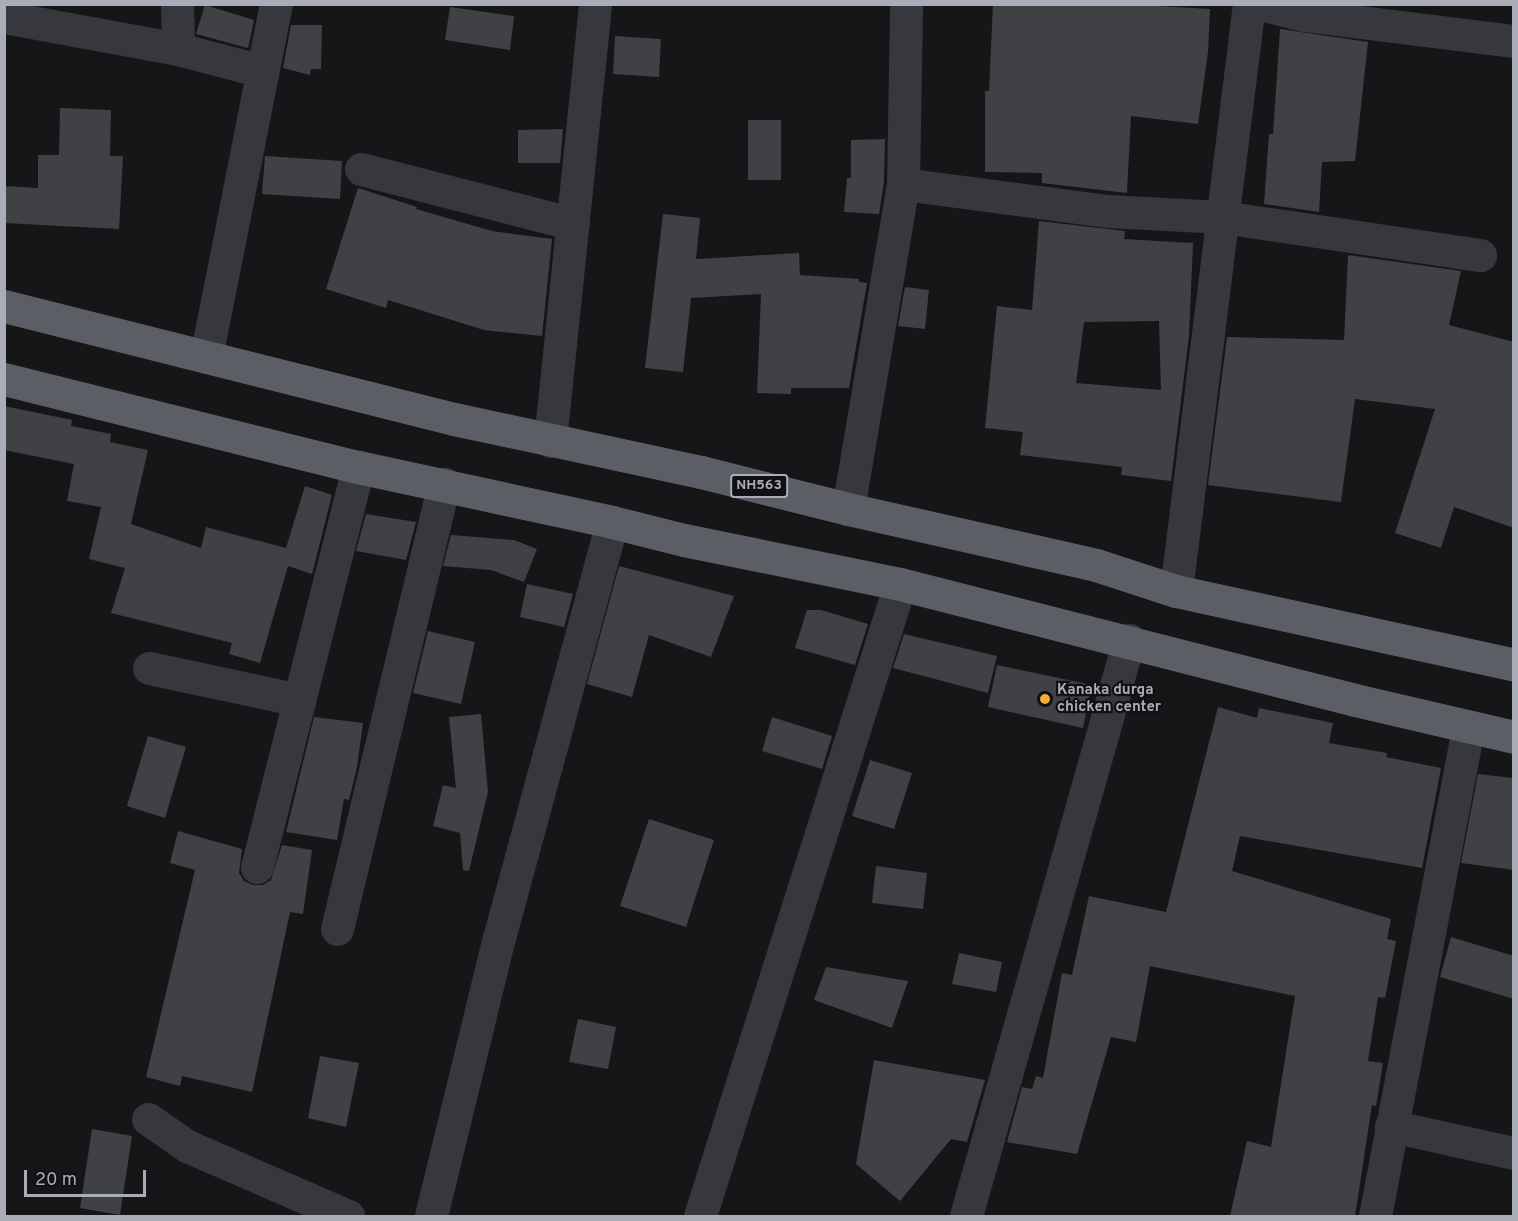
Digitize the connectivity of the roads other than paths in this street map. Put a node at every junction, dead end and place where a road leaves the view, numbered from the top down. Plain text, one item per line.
1 (177, 4) edge
2 (276, 4) edge
3 (594, 4) edge
4 (906, 4) edge
5 (1249, 4) edge
6 (1260, 4) edge
7 (4, 17) edge
8 (1514, 41) edge
9 (178, 49) junction
10 (262, 71) junction
11 (361, 169) dead end
12 (903, 184) junction
13 (1222, 217) junction
14 (573, 224) junction
15 (1480, 255) dead end
16 (4, 306) edge
17 (206, 357) junction
18 (4, 379) edge
19 (550, 441) junction
20 (358, 466) junction
21 (444, 484) junction
22 (848, 509) junction
23 (612, 522) junction
24 (900, 584) junction
25 (1176, 591) junction
26 (1129, 640) junction
27 (1514, 665) edge
28 (149, 668) dead end
29 (300, 700) junction
30 (1468, 728) junction
31 (1514, 737) edge
32 (257, 867) dead end
33 (337, 929) dead end
34 (148, 1119) dead end
35 (1391, 1126) junction
36 (1514, 1153) edge
37 (348, 1216) edge
38 (430, 1216) edge
39 (699, 1216) edge
40 (966, 1216) edge
41 (1375, 1216) edge

1 - 9 street
2 - 10 street
3 - 14 street
4 - 12 street
5 - 13 street
6 - 8 street
7 - 9 street
9 - 10 street
10 - 17 street
11 - 14 street
12 - 13 street
12 - 22 street
13 - 15 street
13 - 25 street
14 - 19 street
16 - 17 highway, NH563
17 - 19 highway, NH563
18 - 20 highway
19 - 22 highway, NH563
20 - 21 highway
20 - 29 street
21 - 23 highway
21 - 33 street
22 - 25 highway, NH563
23 - 24 highway
23 - 38 street
24 - 26 highway
24 - 39 street
25 - 27 highway, NH563
26 - 30 highway
26 - 40 street
28 - 29 street
29 - 32 street
30 - 31 highway
30 - 35 street
34 - 37 street
35 - 36 street
35 - 41 street

